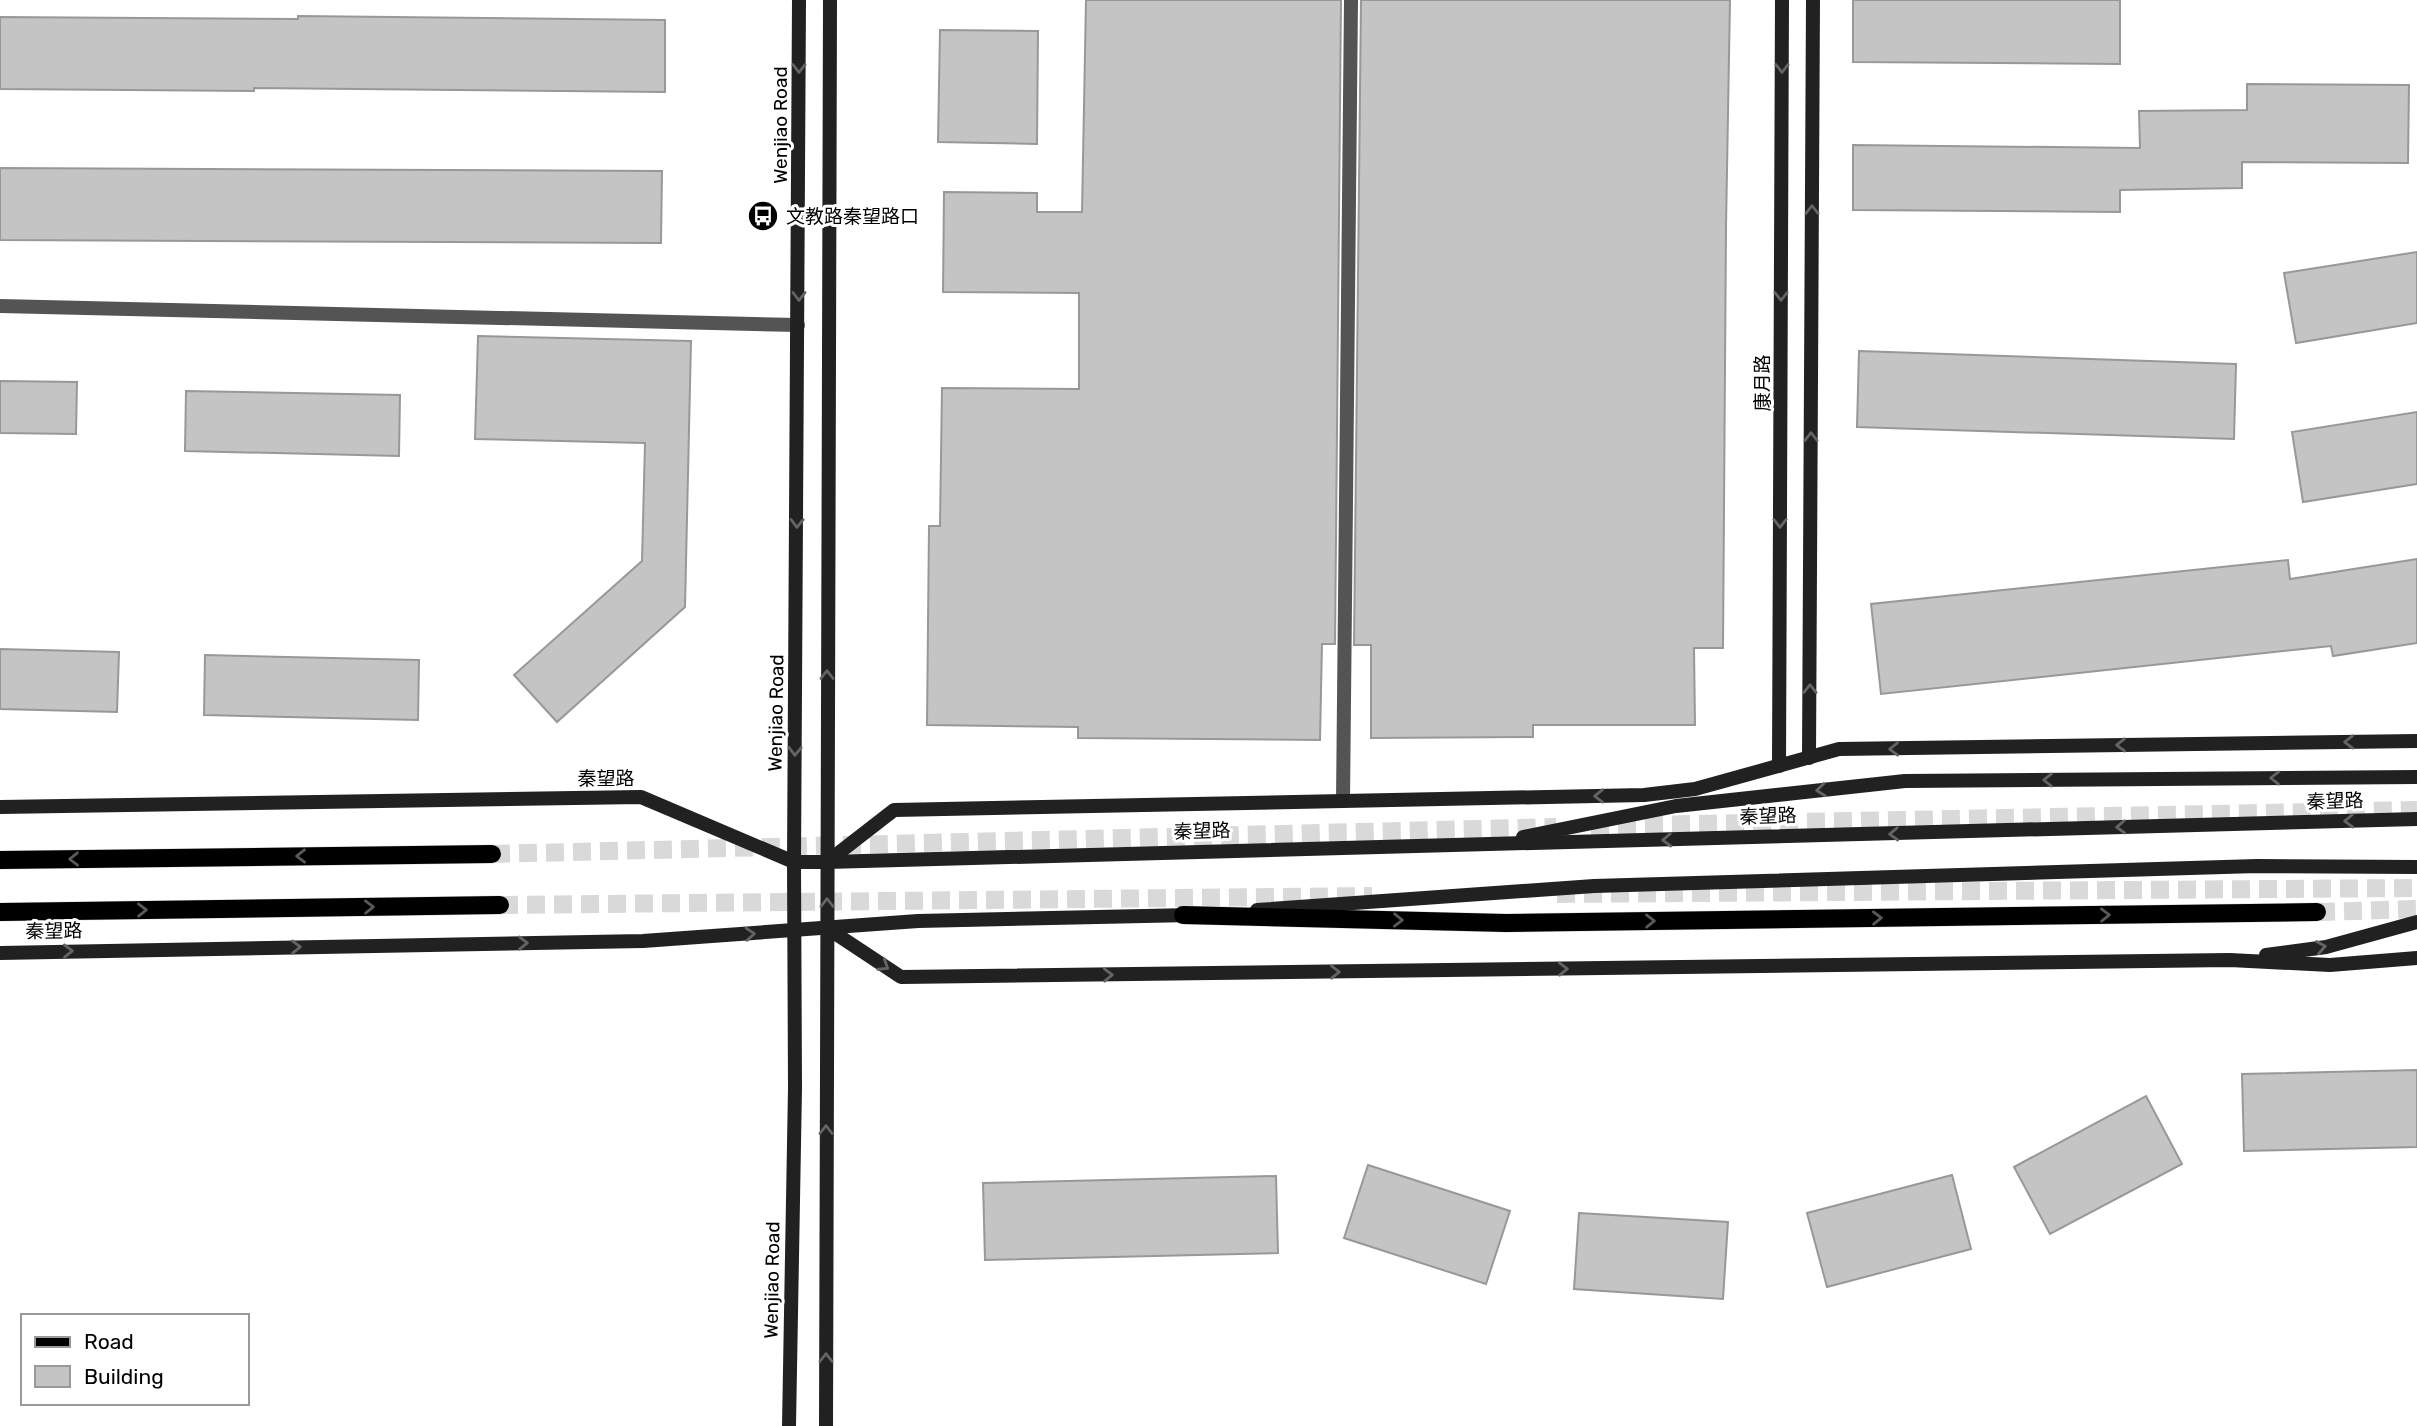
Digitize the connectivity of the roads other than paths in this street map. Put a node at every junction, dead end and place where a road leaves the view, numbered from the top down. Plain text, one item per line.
1 (799, 0) edge
2 (830, 0) edge
3 (1351, 0) edge
4 (1782, 0) edge
5 (1813, 0) edge
6 (0, 306) edge
7 (799, 325) junction
8 (2417, 741) edge
9 (1809, 758) junction
10 (1779, 766) junction
11 (2417, 777) edge
12 (1343, 801) junction
13 (0, 807) edge
14 (2417, 819) edge
15 (1485, 845) junction
16 (492, 854) tunnel mouth
17 (0, 860) edge
18 (794, 862) junction
19 (827, 862) junction
20 (2417, 867) edge
21 (500, 905) tunnel mouth
22 (0, 912) edge
23 (2317, 912) tunnel mouth
24 (1183, 915) junction
25 (2417, 922) edge
26 (827, 928) junction
27 (794, 931) junction
28 (0, 953) edge
29 (2417, 958) edge
30 (2230, 960) junction
31 (789, 1426) edge
32 (826, 1426) edge

1 -> 7 street, Wenjiao Road
19 -> 2 street
3 - 12 street
4 -> 10 street, 康月路
9 -> 5 street
6 - 7 street
7 -> 18 street, Wenjiao Road
8 -> 9 street
9 - 10 street
10 -> 12 street
11 -> 15 street
12 - 19 street
13 - 18 street, 秦望路
14 -> 15 street, 秦望路
15 - 19 street, 秦望路
16 -> 17 main road
18 - 19 street, 秦望路
18 - 27 street, Wenjiao Road
26 -> 19 street
20 - 24 street, 秦望路
22 -> 21 main road, 秦望路
24 -> 23 main road
24 - 26 street, 秦望路
30 -> 25 street
26 - 27 street, 秦望路
26 -> 30 street
32 -> 26 street
28 -> 27 street, 秦望路
27 - 31 street, Wenjiao Road
29 - 30 street

